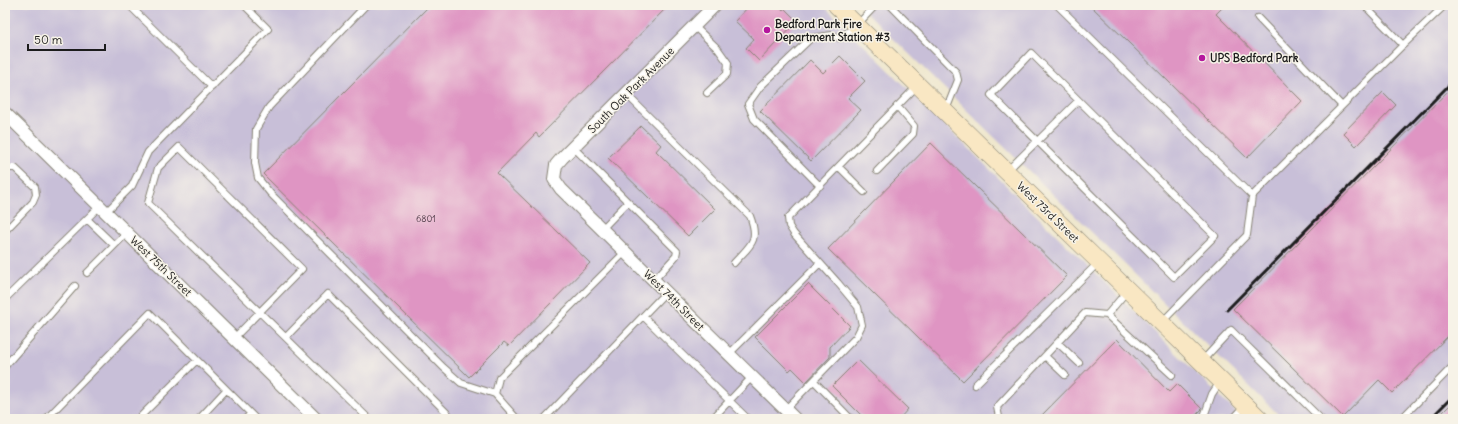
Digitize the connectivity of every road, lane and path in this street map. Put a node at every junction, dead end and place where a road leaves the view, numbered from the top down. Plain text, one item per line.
1 (129, 5) edge
2 (244, 5) edge
3 (366, 5) edge
4 (715, 5) edge
5 (836, 5) edge
6 (876, 5) edge
7 (890, 5) edge
8 (1057, 5) edge
9 (1364, 5) edge
10 (1445, 5) edge
11 (1258, 18) dead end
12 (857, 25) junction
13 (694, 26) junction
14 (1403, 45) junction
15 (918, 85) junction
16 (212, 87) junction
17 (707, 93) dead end
18 (626, 94) junction
19 (1078, 100) junction
20 (897, 106) junction
21 (1342, 106) junction
22 (946, 112) junction
23 (5, 113) edge
24 (1037, 141) junction
25 (574, 147) junction
26 (838, 167) junction
27 (5, 170) edge
28 (877, 171) dead end
29 (1007, 171) junction
30 (554, 179) joint
31 (820, 186) junction
32 (864, 192) dead end
33 (1252, 196) junction
34 (628, 202) junction
35 (103, 209) junction
36 (87, 219) junction
37 (602, 229) junction
38 (5, 231) edge
39 (127, 233) junction
40 (114, 245) junction
41 (625, 252) junction
42 (1099, 262) junction
43 (734, 263) dead end
44 (820, 263) junction
45 (87, 273) dead end
46 (654, 280) junction
47 (74, 286) dead end
48 (1128, 290) junction
49 (666, 292) junction
50 (5, 299) edge
51 (260, 312) junction
52 (1107, 314) junction
53 (643, 316) junction
54 (1161, 322) junction
55 (286, 337) junction
56 (234, 338) junction
57 (1058, 343) junction
58 (729, 354) junction
59 (1045, 356) junction
60 (197, 360) junction
61 (1202, 362) junction
62 (1079, 363) dead end
63 (5, 366) edge
64 (1453, 366) edge
65 (1066, 375) dead end
66 (1172, 375) dead end
67 (752, 376) junction
68 (1221, 380) junction
69 (814, 381) junction
70 (975, 385) dead end
71 (226, 390) junction
72 (495, 394) junction
73 (729, 401) junction
74 (1246, 405) junction
75 (785, 410) junction
76 (250, 414) junction
77 (46, 419) edge
78 (138, 419) edge
79 (199, 419) edge
80 (245, 419) edge
81 (256, 419) edge
82 (316, 419) edge
83 (369, 419) edge
84 (453, 419) edge
85 (517, 419) edge
86 (544, 419) edge
87 (712, 419) edge
88 (748, 419) edge
89 (795, 419) edge
90 (851, 419) edge
91 (1001, 419) edge
92 (1203, 419) edge
93 (1233, 419) edge
94 (1260, 419) edge
95 (1321, 419) edge
96 (1401, 419) edge

1 - 16 lane
2 - 16 lane
3 - 72 lane
4 - 13 street, South Oak Park Avenue
5 - 12 street, West 73rd Street
6 - 12 lane
7 - 22 lane
8 - 33 lane
9 - 14 lane
10 - 14 lane
11 - 21 lane
12 - 15 street, West 73rd Street
12 - 31 lane
13 - 17 lane
13 - 18 street, South Oak Park Avenue
14 - 21 lane
15 - 20 lane
15 - 22 street, West 73rd Street
16 - 35 lane
18 - 25 street, South Oak Park Avenue
18 - 43 lane
19 - 24 lane
19 - 24 lane
19 - 24 lane
20 - 26 lane
20 - 28 lane
21 - 33 lane
22 - 29 street, West 73rd Street
23 - 35 street, West 75th Street
24 - 29 lane
25 - 30 street, South Oak Park Avenue
25 - 34 lane
26 - 31 lane
26 - 32 lane
27 - 38 lane
29 - 42 street, West 73rd Street
30 - 37 street, West 74th Street
31 - 44 lane
33 - 54 lane
34 - 37 lane
34 - 46 lane
35 - 36 lane
35 - 39 street, West 75th Street
36 - 40 lane
36 - 50 lane
37 - 41 street, West 74th Street
39 - 40 lane
39 - 56 street, West 75th Street
40 - 45 lane
41 - 46 street, West 74th Street
41 - 72 lane
42 - 48 street, West 73rd Street
42 - 70 lane
44 - 58 lane
44 - 69 lane
46 - 49 street, West 74th Street
47 - 63 lane
48 - 52 lane
48 - 54 street, West 73rd Street
49 - 53 lane
49 - 58 street, West 74th Street
51 - 51 lane
51 - 55 lane
51 - 56 lane
52 - 57 lane
52 - 66 lane
53 - 73 lane
53 - 86 lane
54 - 61 street, West 73rd Street
55 - 83 lane
55 - 84 lane
56 - 82 street, West 75th Street
57 - 59 lane
57 - 62 lane
58 - 67 street, West 74th Street
59 - 65 lane
59 - 91 lane
60 - 71 lane
60 - 77 lane
60 - 78 lane
61 - 68 street, West 73rd Street
61 - 95 lane
64 - 96 lane
67 - 73 lane
67 - 75 street, West 74th Street
68 - 74 street, West 73rd Street
68 - 92 lane
69 - 75 lane
69 - 90 lane
71 - 76 lane
71 - 79 lane
72 - 85 lane
73 - 87 lane
73 - 88 lane
74 - 93 lane
74 - 94 street, West 73rd Street
75 - 89 street, West 74th Street
76 - 80 lane
76 - 81 lane

